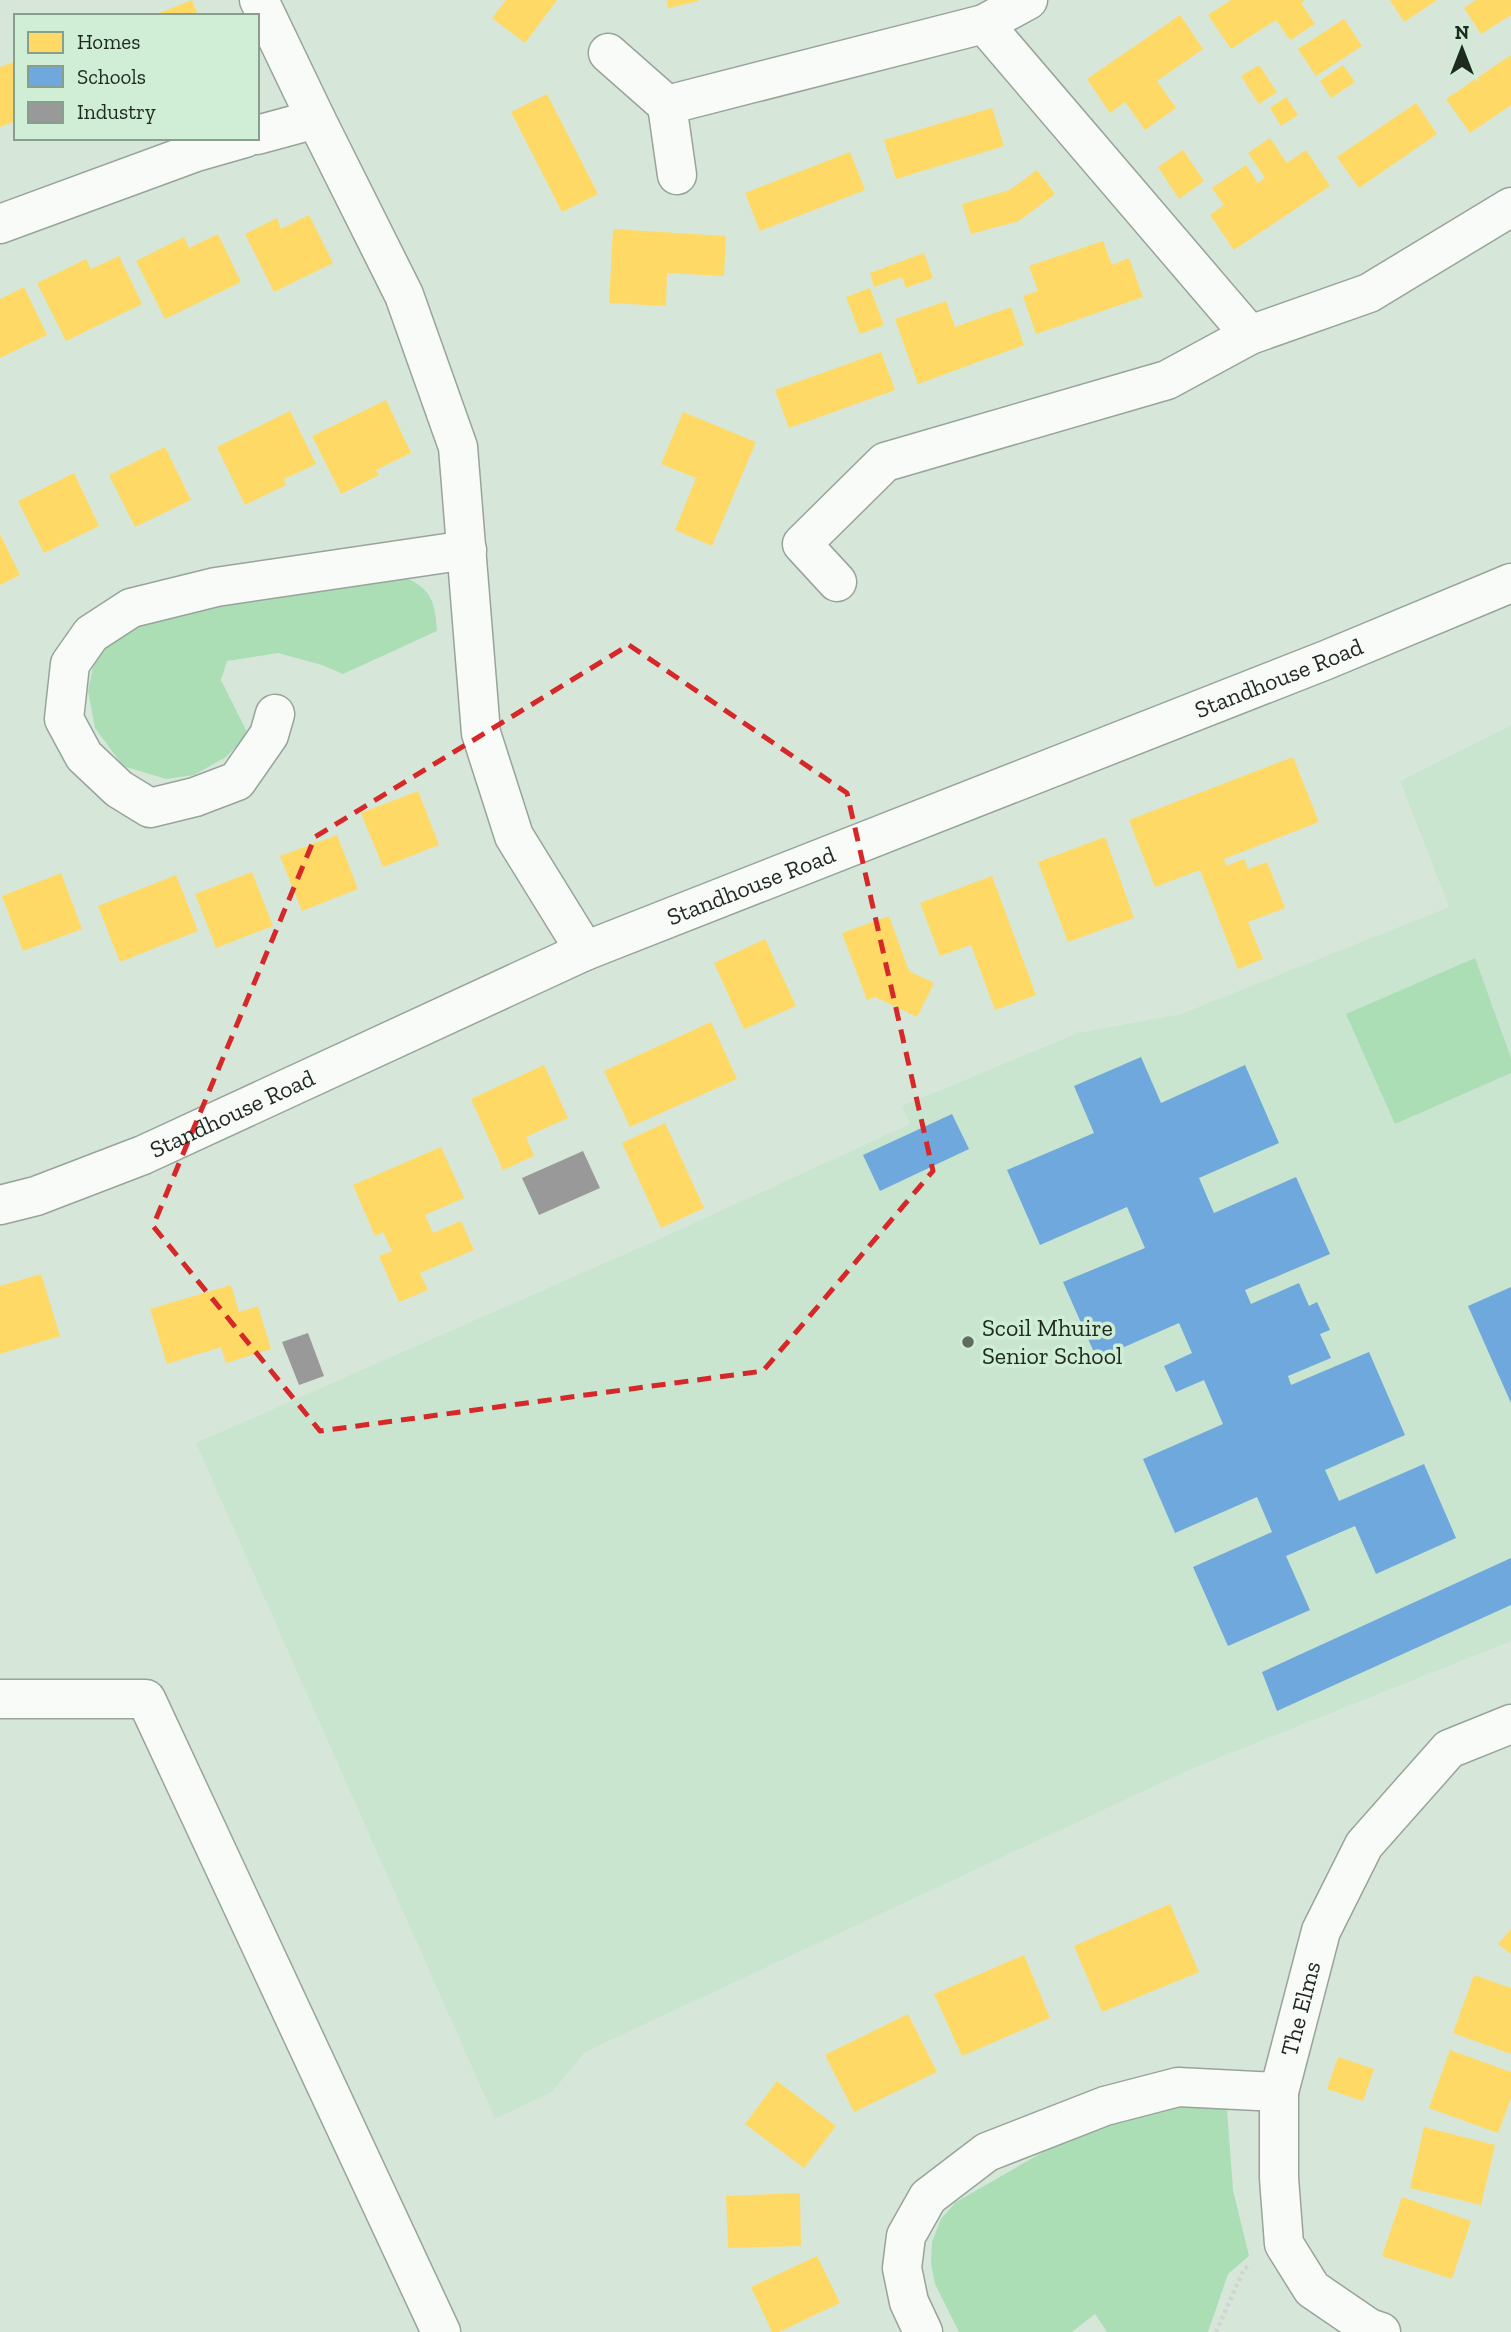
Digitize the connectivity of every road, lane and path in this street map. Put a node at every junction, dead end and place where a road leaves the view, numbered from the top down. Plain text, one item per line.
1 (259, 0) edge
2 (1028, 0) edge
3 (984, 24) junction
4 (608, 53) dead end
5 (667, 106) junction
6 (316, 119) junction
7 (259, 134) edge
8 (239, 140) edge
9 (677, 175) dead end
10 (1511, 207) edge
11 (0, 224) edge
12 (1250, 335) junction
13 (467, 551) junction
14 (837, 582) dead end
15 (1511, 583) edge
16 (275, 714) dead end
17 (585, 951) junction
18 (0, 1205) edge
19 (0, 1699) edge
20 (1511, 1724) edge
21 (1279, 2092) junction
22 (1284, 2244) junction
23 (441, 2332) edge
24 (923, 2332) edge
25 (1216, 2332) edge
26 (1381, 2332) edge

1 - 6 street
2 - 3 street
3 - 5 street
3 - 12 street
4 - 5 street
5 - 9 street
6 - 7 street
6 - 13 street
8 - 11 street
10 - 12 street
12 - 14 street
13 - 16 street
13 - 17 street
15 - 17 street, Standhouse Road
17 - 18 street, Standhouse Road
19 - 23 street
20 - 21 street, The Elms
21 - 22 street, The Elms
21 - 24 street
22 - 25 path
22 - 26 street, The Elms

